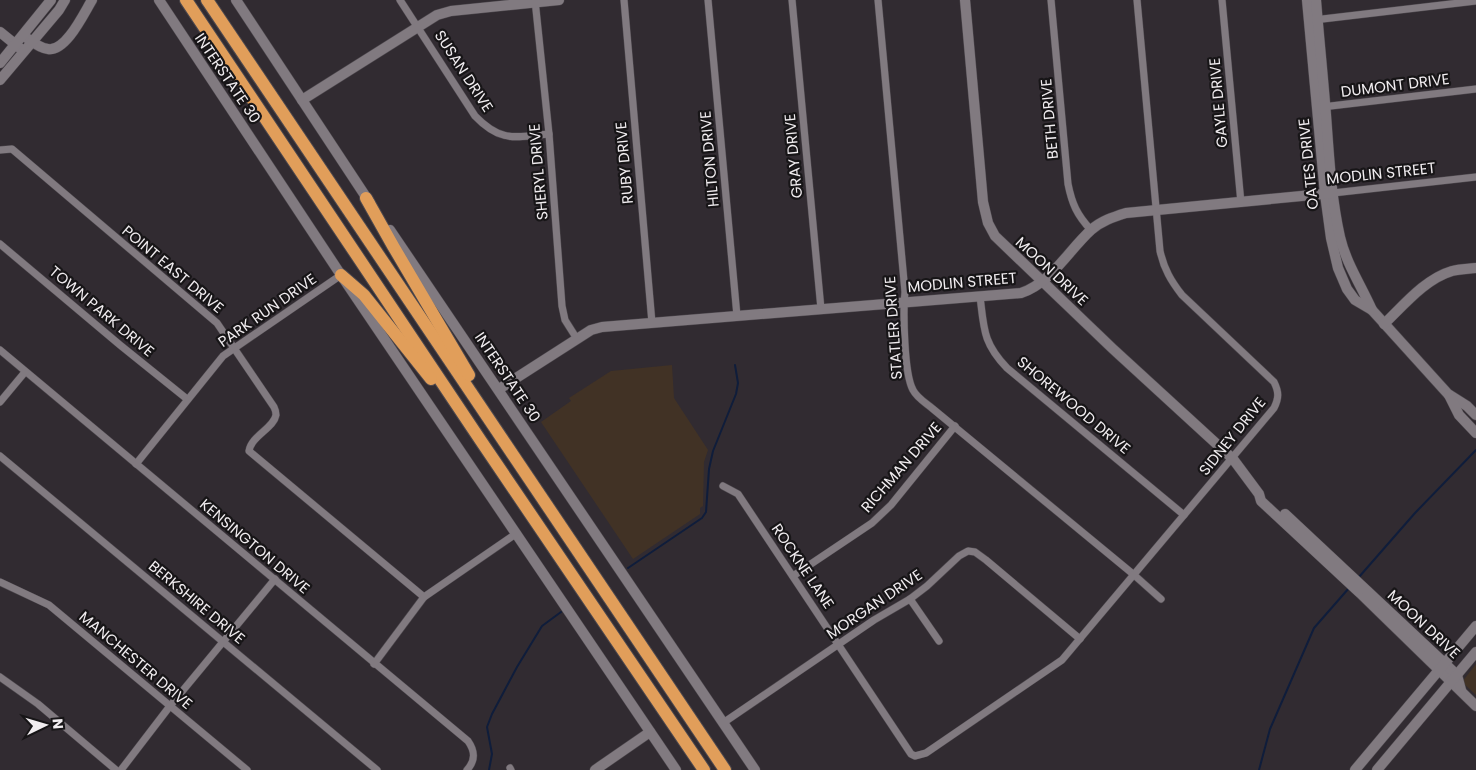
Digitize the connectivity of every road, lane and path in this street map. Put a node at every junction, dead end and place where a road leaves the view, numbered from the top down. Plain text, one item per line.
1 (52, 0) edge
2 (65, 0) edge
3 (92, 0) edge
4 (159, 0) edge
5 (186, 0) edge
6 (207, 0) edge
7 (236, 0) edge
8 (400, 0) edge
9 (559, 0) edge
10 (624, 0) edge
11 (708, 0) edge
12 (792, 0) edge
13 (878, 0) edge
14 (965, 0) edge
15 (1051, 0) edge
16 (1137, 0) edge
17 (1222, 0) edge
18 (1307, 0) edge
19 (1316, 0) edge
20 (535, 1) edge
21 (1476, 1) edge
22 (1313, 20) junction
23 (418, 26) junction
24 (0, 32) edge
25 (28, 39) junction
26 (20, 48) junction
27 (0, 64) edge
28 (0, 80) edge
29 (1476, 89) edge
30 (302, 100) junction
31 (1321, 107) junction
32 (549, 134) junction
33 (0, 150) edge
34 (1476, 177) edge
35 (1329, 194) junction
36 (366, 198) junction
37 (1241, 203) junction
38 (1156, 210) junction
39 (1091, 230) junction
40 (0, 244) edge
41 (1476, 268) edge
42 (342, 275) junction
43 (1042, 282) junction
44 (980, 296) junction
45 (904, 302) junction
46 (821, 309) junction
47 (737, 316) junction
48 (652, 323) junction
49 (1384, 324) junction
50 (577, 339) junction
51 (234, 348) junction
52 (0, 350) edge
53 (26, 372) junction
54 (499, 389) junction
55 (1448, 394) junction
56 (187, 399) junction
57 (0, 402) edge
58 (1476, 415) edge
59 (955, 426) junction
60 (1475, 431) edge
61 (481, 441) junction
62 (508, 448) junction
63 (0, 456) edge
64 (1233, 459) junction
65 (136, 464) junction
66 (723, 486) dead end
67 (1184, 515) junction
68 (517, 533) junction
69 (1133, 574) junction
70 (793, 576) junction
71 (275, 580) junction
72 (0, 582) edge
73 (424, 597) junction
74 (1161, 598) dead end
75 (910, 599) junction
76 (1476, 626) edge
77 (1080, 639) junction
78 (224, 642) junction
79 (939, 642) dead end
80 (839, 645) junction
81 (1476, 652) edge
82 (374, 664) junction
83 (1442, 666) junction
84 (0, 677) edge
85 (1454, 678) junction
86 (170, 706) junction
87 (1476, 706) edge
88 (671, 722) junction
89 (723, 722) junction
90 (650, 732) junction
91 (926, 753) joint
92 (116, 770) edge
93 (121, 770) edge
94 (247, 770) edge
95 (377, 770) edge
96 (468, 770) edge
97 (595, 770) edge
98 (676, 770) edge
99 (698, 770) edge
100 (704, 770) edge
101 (724, 770) edge
102 (755, 770) edge
103 (1355, 770) edge
104 (1377, 770) edge

1 - 25 main road
2 - 25 main road
3 - 25 main road
4 - 42 main road, INTERSTATE 30
5 - 61 highway
6 - 62 highway
7 - 30 main road, INTERSTATE 30
8 - 23 street, SUSAN DRIVE
9 - 20 main road
10 - 48 street, RUBY DRIVE
11 - 47 street, HILTON DRIVE
12 - 46 street, GRAY DRIVE
13 - 45 street, STATLER DRIVE
14 - 43 main road, MOON DRIVE
15 - 39 street, BETH DRIVE
16 - 38 street, SIDNEY DRIVE
17 - 37 street, GAYLE DRIVE
18 - 22 main road, OATES DRIVE
19 - 22 main road, OATES DRIVE
20 - 23 main road
20 - 32 street, SHERYL DRIVE
21 - 22 street
22 - 31 main road, OATES DRIVE
23 - 30 main road
23 - 32 street, SUSAN DRIVE
24 - 26 main road
25 - 26 main road
26 - 27 main road
26 - 28 main road
29 - 31 street, DUMONT DRIVE
30 - 36 main road, INTERSTATE 30
31 - 35 main road, OATES DRIVE
32 - 50 street, SHERYL DRIVE
33 - 51 street, POINT EAST DRIVE
34 - 35 street, MODLIN STREET
35 - 37 main road, MODLIN STREET
35 - 49 main road, OATES DRIVE
36 - 54 main road, INTERSTATE 30
36 - 62 highway
37 - 38 main road, MODLIN STREET
38 - 39 main road, MODLIN STREET
38 - 64 street, SIDNEY DRIVE
39 - 43 main road, MODLIN STREET
40 - 56 street, TOWN PARK DRIVE
41 - 49 main road
42 - 51 street, PARK RUN DRIVE
42 - 61 highway
42 - 68 main road, INTERSTATE 30
43 - 44 main road, MODLIN STREET
43 - 64 main road, MOON DRIVE
44 - 45 main road, MODLIN STREET
44 - 67 street, SHOREWOOD DRIVE
45 - 46 main road, MODLIN STREET
45 - 59 street, STATLER DRIVE
46 - 47 main road, MODLIN STREET
47 - 48 main road, MODLIN STREET
48 - 50 main road, MODLIN STREET
49 - 55 main road, OATES DRIVE
50 - 54 main road, MODLIN STREET
51 - 56 street, PARK RUN DRIVE
51 - 73 street, POINT EAST DRIVE
52 - 53 street, KENSINGTON DRIVE
53 - 57 street
53 - 65 street, KENSINGTON DRIVE
54 - 89 main road, INTERSTATE 30
55 - 58 main road, OATES DRIVE
55 - 60 main road, OATES DRIVE
56 - 65 street, PARK RUN DRIVE
59 - 69 street, STATLER DRIVE
59 - 70 street, RICHMAN DRIVE
61 - 88 highway
62 - 101 highway
63 - 78 street, BERKSHIRE DRIVE
64 - 67 street, SIDNEY DRIVE
64 - 83 main road, MOON DRIVE
65 - 71 street, KENSINGTON DRIVE
66 - 70 street, ROCKNE LANE
67 - 69 street, SIDNEY DRIVE
68 - 73 street
68 - 90 main road, INTERSTATE 30
69 - 74 street, STATLER DRIVE
69 - 77 street, SIDNEY DRIVE
70 - 80 street, ROCKNE LANE
71 - 78 street
71 - 82 street, KENSINGTON DRIVE
72 - 86 street, MANCHESTER DRIVE
73 - 82 street
75 - 77 street, MORGAN DRIVE
75 - 79 street
75 - 80 street, MORGAN DRIVE
76 - 83 main road
77 - 91 street, SIDNEY DRIVE
78 - 86 street
78 - 95 street, BERKSHIRE DRIVE
80 - 89 street, MORGAN DRIVE
80 - 91 street, ROCKNE LANE
81 - 85 main road
82 - 96 street, KENSINGTON DRIVE
83 - 85 main road, MOON DRIVE
83 - 103 main road
84 - 92 street
85 - 87 main road, MOON DRIVE
85 - 104 main road
86 - 93 street
86 - 94 street, MANCHESTER DRIVE
88 - 99 highway
88 - 100 highway
89 - 102 main road, INTERSTATE 30
90 - 97 main road
90 - 98 main road, INTERSTATE 30

